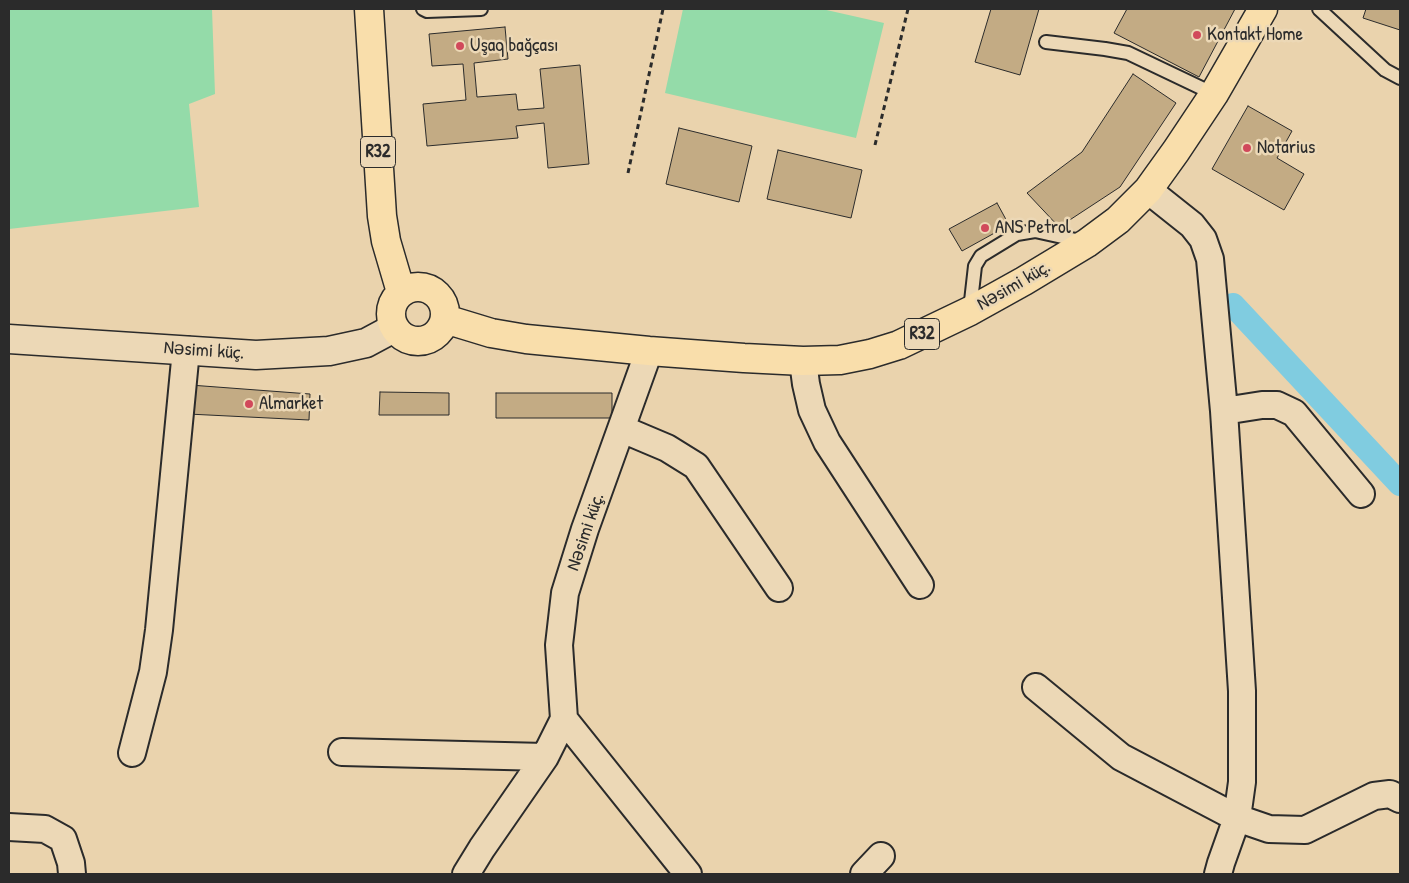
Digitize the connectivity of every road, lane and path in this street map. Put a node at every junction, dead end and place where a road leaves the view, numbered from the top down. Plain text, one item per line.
1 (369, 9) edge
2 (423, 9) edge
3 (481, 9) edge
4 (663, 9) edge
5 (908, 9) edge
6 (1263, 9) edge
7 (1319, 9) edge
8 (1046, 42) dead end
9 (1400, 78) edge
10 (1214, 94) junction
11 (875, 145) dead end
12 (628, 173) dead end
13 (1148, 190) junction
14 (1087, 243) junction
15 (402, 292) junction
16 (970, 311) junction
17 (445, 319) junction
18 (394, 328) junction
19 (9, 339) edge
20 (186, 350) junction
21 (649, 351) junction
22 (803, 361) junction
23 (1224, 411) junction
24 (622, 429) junction
25 (1361, 494) dead end
26 (920, 586) dead end
27 (779, 588) dead end
28 (1036, 687) dead end
29 (564, 719) junction
30 (132, 752) dead end
31 (342, 752) dead end
32 (545, 757) junction
33 (1400, 799) edge
34 (1237, 818) junction
35 (9, 826) edge
36 (72, 874) edge
37 (466, 874) edge
38 (688, 874) edge
39 (1218, 874) edge

1 - 15 main road, R32
2 - 3 lane
4 - 12 path
5 - 11 path
6 - 10 main road, Nəsimi küç. / R32
7 - 9 lane
8 - 10 lane
10 - 13 main road, Nəsimi küç. / R32
13 - 14 main road, Nəsimi küç. / R32
13 - 23 street
14 - 16 main road, Nəsimi küç. / R32
14 - 16 lane
15 - 17 main road
15 - 18 main road
16 - 22 main road, Nəsimi küç. / R32
17 - 18 main road
17 - 21 main road, Nəsimi küç. / R32
18 - 20 street, Nəsimi küç.
19 - 20 street, Nəsimi küç.
20 - 30 street
21 - 22 main road, Nəsimi küç. / R32
21 - 24 street, Nəsimi küç.
22 - 26 street
23 - 25 street
23 - 34 street
24 - 27 street
24 - 29 street, Nəsimi küç.
28 - 34 street
29 - 32 street
29 - 38 street
31 - 32 street
32 - 37 street
33 - 34 street
34 - 39 street
35 - 36 street

